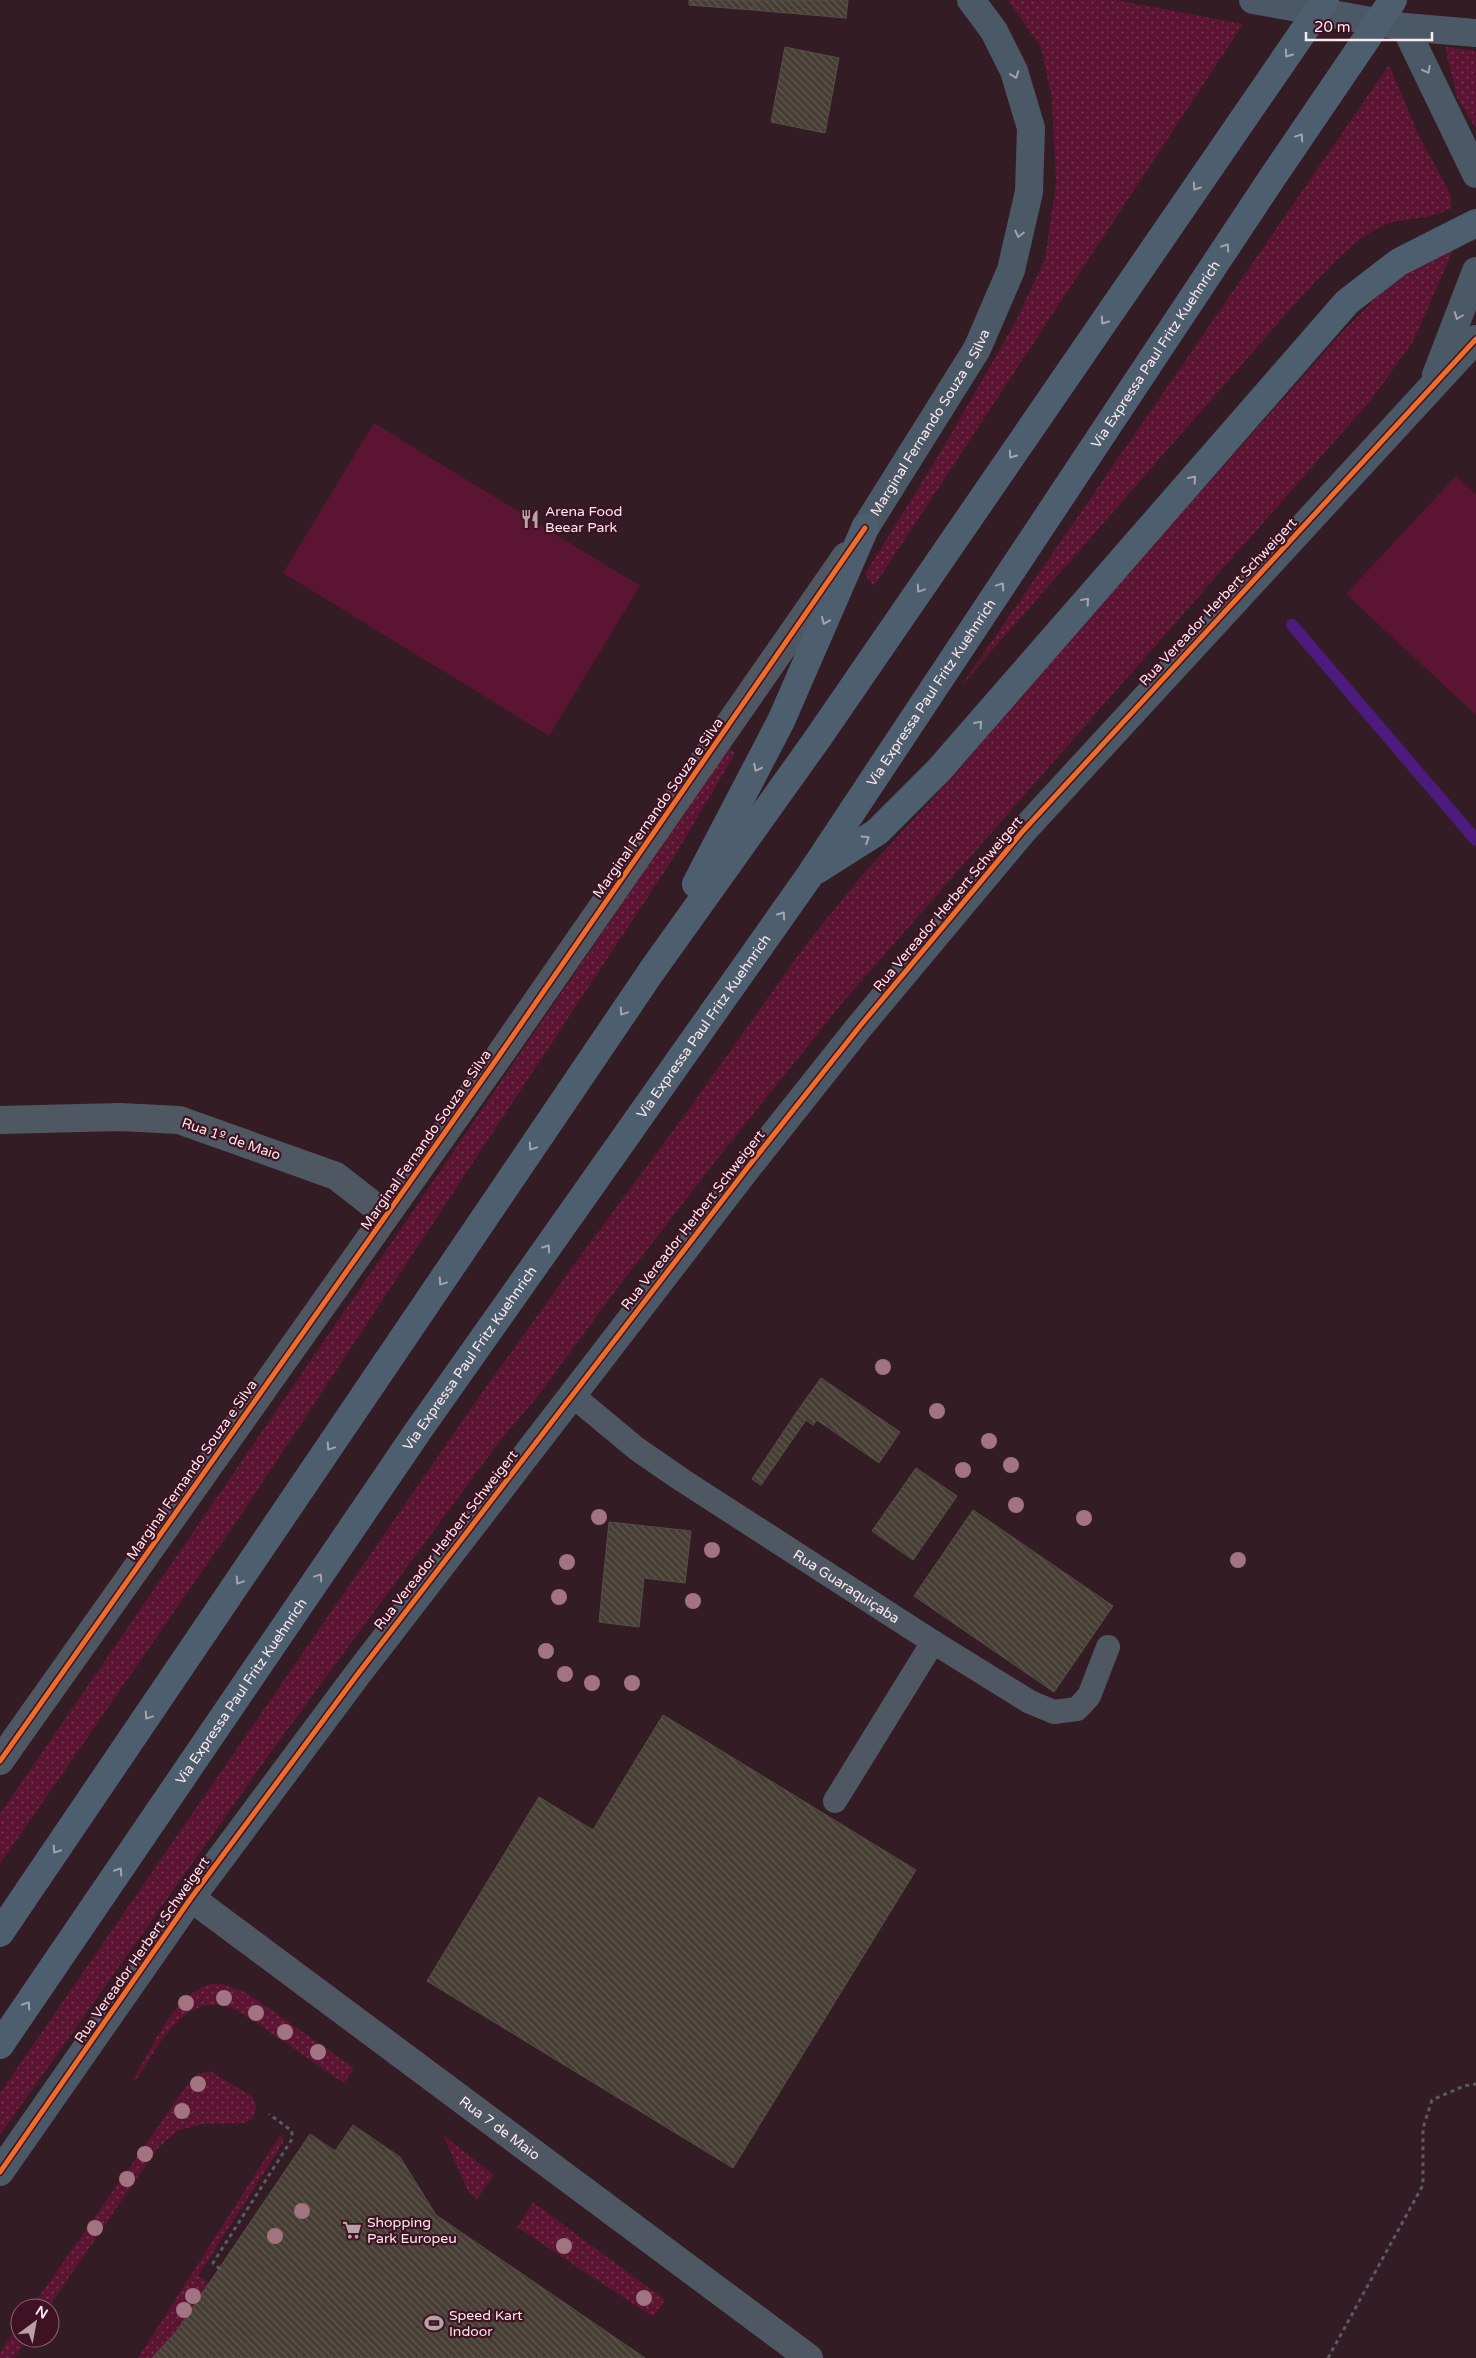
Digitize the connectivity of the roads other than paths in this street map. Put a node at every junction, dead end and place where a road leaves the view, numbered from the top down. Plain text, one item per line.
1 (971, 0) edge
2 (1253, 0) edge
3 (1325, 0) edge
4 (1393, 0) edge
5 (1405, 27) junction
6 (1476, 33) edge
7 (1476, 174) edge
8 (1476, 223) edge
9 (1476, 271) edge
10 (1476, 339) edge
11 (1431, 388) junction
12 (865, 528) junction
13 (810, 875) junction
14 (650, 972) junction
15 (0, 1120) edge
16 (386, 1215) junction
17 (572, 1394) junction
18 (933, 1642) junction
19 (1108, 1647) dead end
20 (0, 1761) edge
21 (836, 1801) dead end
22 (191, 1898) junction
23 (0, 1933) edge
24 (0, 2045) edge
25 (0, 2172) edge
26 (809, 2358) edge

1 -> 12 main road, Marginal Fernando Souza e Silva
2 - 5 main road
3 -> 14 main road
13 -> 4 main road, Via Expressa Paul Fritz Kuehnrich
5 - 6 main road
5 -> 7 main road
13 -> 8 main road
9 -> 11 main road
10 - 11 main road, Rua Vereador Herbert Schweigert
11 - 17 main road, Rua Vereador Herbert Schweigert
12 -> 14 main road
12 - 16 street, Marginal Fernando Souza e Silva
24 -> 13 main road, Via Expressa Paul Fritz Kuehnrich
14 -> 23 main road
15 - 16 street, Rua 1º de Maio
16 - 20 street, Marginal Fernando Souza e Silva
17 - 18 lane, Rua Guaraquiçaba
17 - 22 main road, Rua Vereador Herbert Schweigert
18 - 19 lane, Rua Guaraquiçaba
18 - 21 lane
22 - 25 main road, Rua Vereador Herbert Schweigert
22 - 26 street, Rua 7 de Maio

